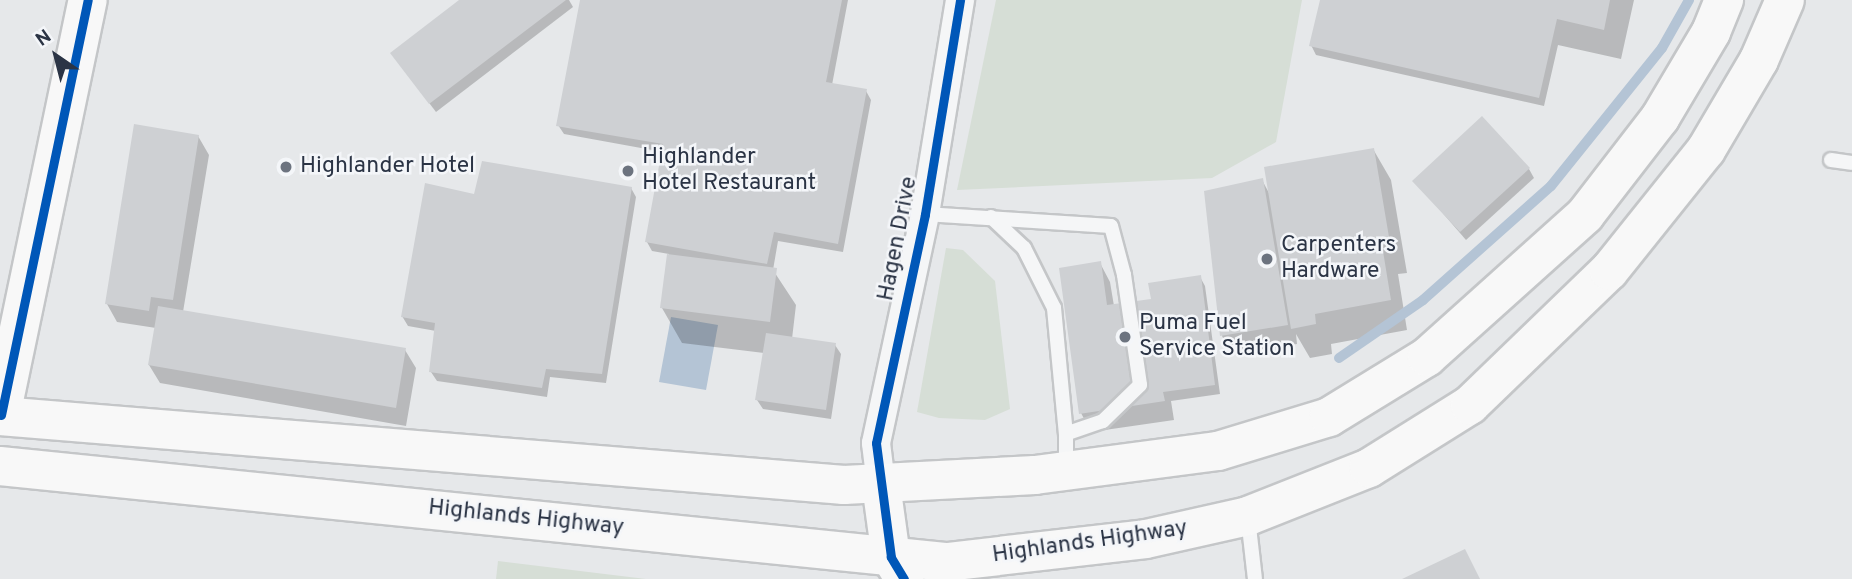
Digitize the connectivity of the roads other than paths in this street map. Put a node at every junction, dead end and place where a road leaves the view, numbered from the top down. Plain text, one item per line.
1 (88, 0) edge
2 (960, 0) edge
3 (1724, 0) edge
4 (1785, 0) edge
5 (1831, 160) dead end
6 (1852, 163) edge
7 (925, 215) junction
8 (991, 217) junction
9 (1, 415) edge
10 (1066, 452) junction
11 (0, 466) edge
12 (881, 484) junction
13 (1248, 516) junction
14 (898, 568) edge
15 (1255, 579) edge

1 - 9 main road
2 - 7 street, Hagen Drive
3 - 10 main road
4 - 13 main road, Highlands Highway
5 - 6 lane
7 - 8 lane
7 - 12 street, Hagen Drive
8 - 10 lane
8 - 10 lane
9 - 12 main road
10 - 12 main road
11 - 14 main road, Highlands Highway
12 - 14 main road
13 - 14 main road, Highlands Highway
13 - 15 lane

